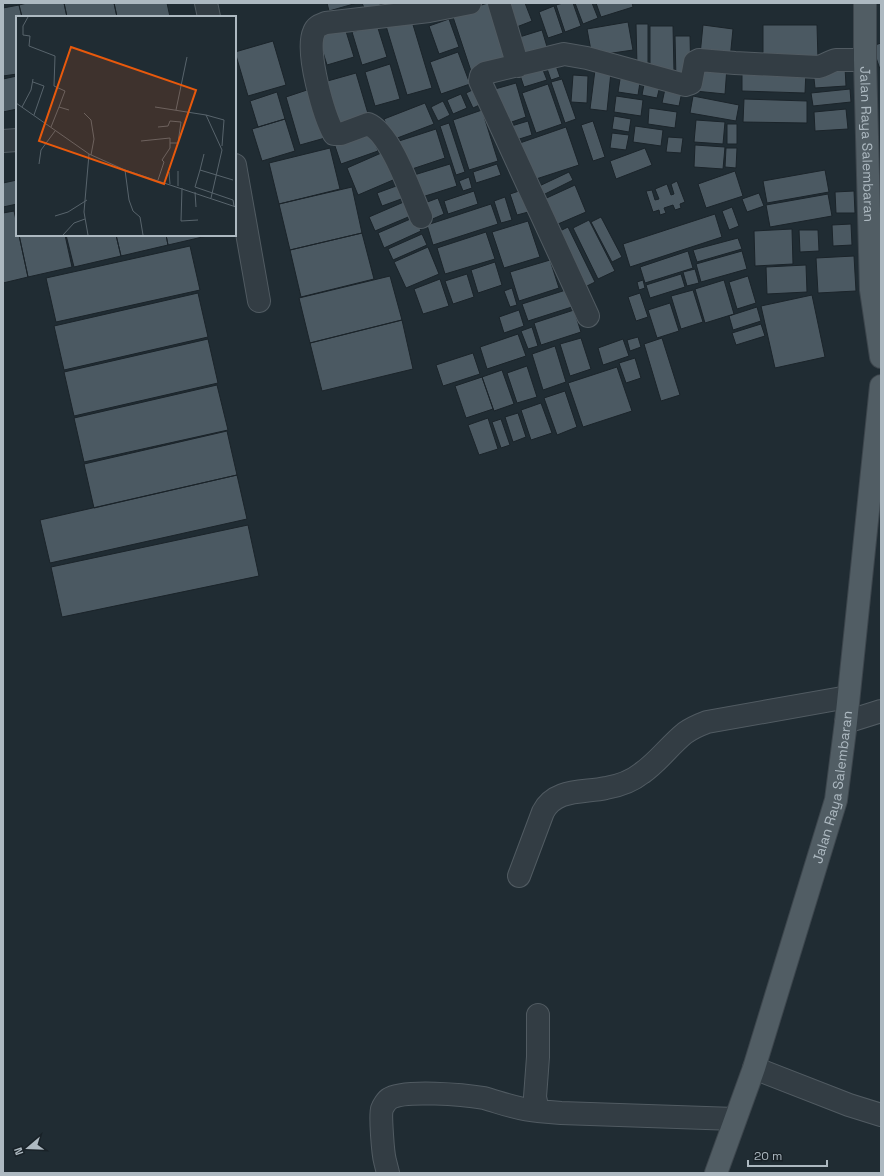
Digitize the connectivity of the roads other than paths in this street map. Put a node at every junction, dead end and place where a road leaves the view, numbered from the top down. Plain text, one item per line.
1 (206, 3) edge
2 (470, 3) edge
3 (499, 3) edge
4 (865, 3) edge
5 (209, 16) edge
6 (865, 60) junction
7 (518, 66) junction
8 (16, 140) edge
9 (3, 141) edge
10 (236, 171) edge
11 (421, 217) dead end
12 (259, 301) dead end
13 (588, 316) dead end
14 (881, 357) edge
15 (881, 386) edge
16 (848, 697) junction
17 (881, 711) edge
18 (846, 722) junction
19 (519, 876) dead end
20 (538, 1015) dead end
21 (754, 1068) junction
22 (538, 1111) junction
23 (881, 1115) edge
24 (736, 1120) junction
25 (388, 1173) edge
26 (716, 1173) edge

1 - 5 street
2 - 11 street
3 - 7 street
4 - 6 main road, Jalan Raya Salembaran
6 - 7 street
6 - 14 main road, Jalan Raya Salembaran
7 - 13 street
8 - 9 street
10 - 12 street
15 - 16 main road, Jalan Raya Salembaran
16 - 18 main road, Jalan Raya Salembaran
16 - 19 street
17 - 18 street
18 - 21 main road, Jalan Raya Salembaran
20 - 22 street
21 - 23 street
21 - 24 main road, Jalan Raya Salembaran
22 - 24 street
22 - 25 street
24 - 26 main road, Jalan Raya Salembaran

